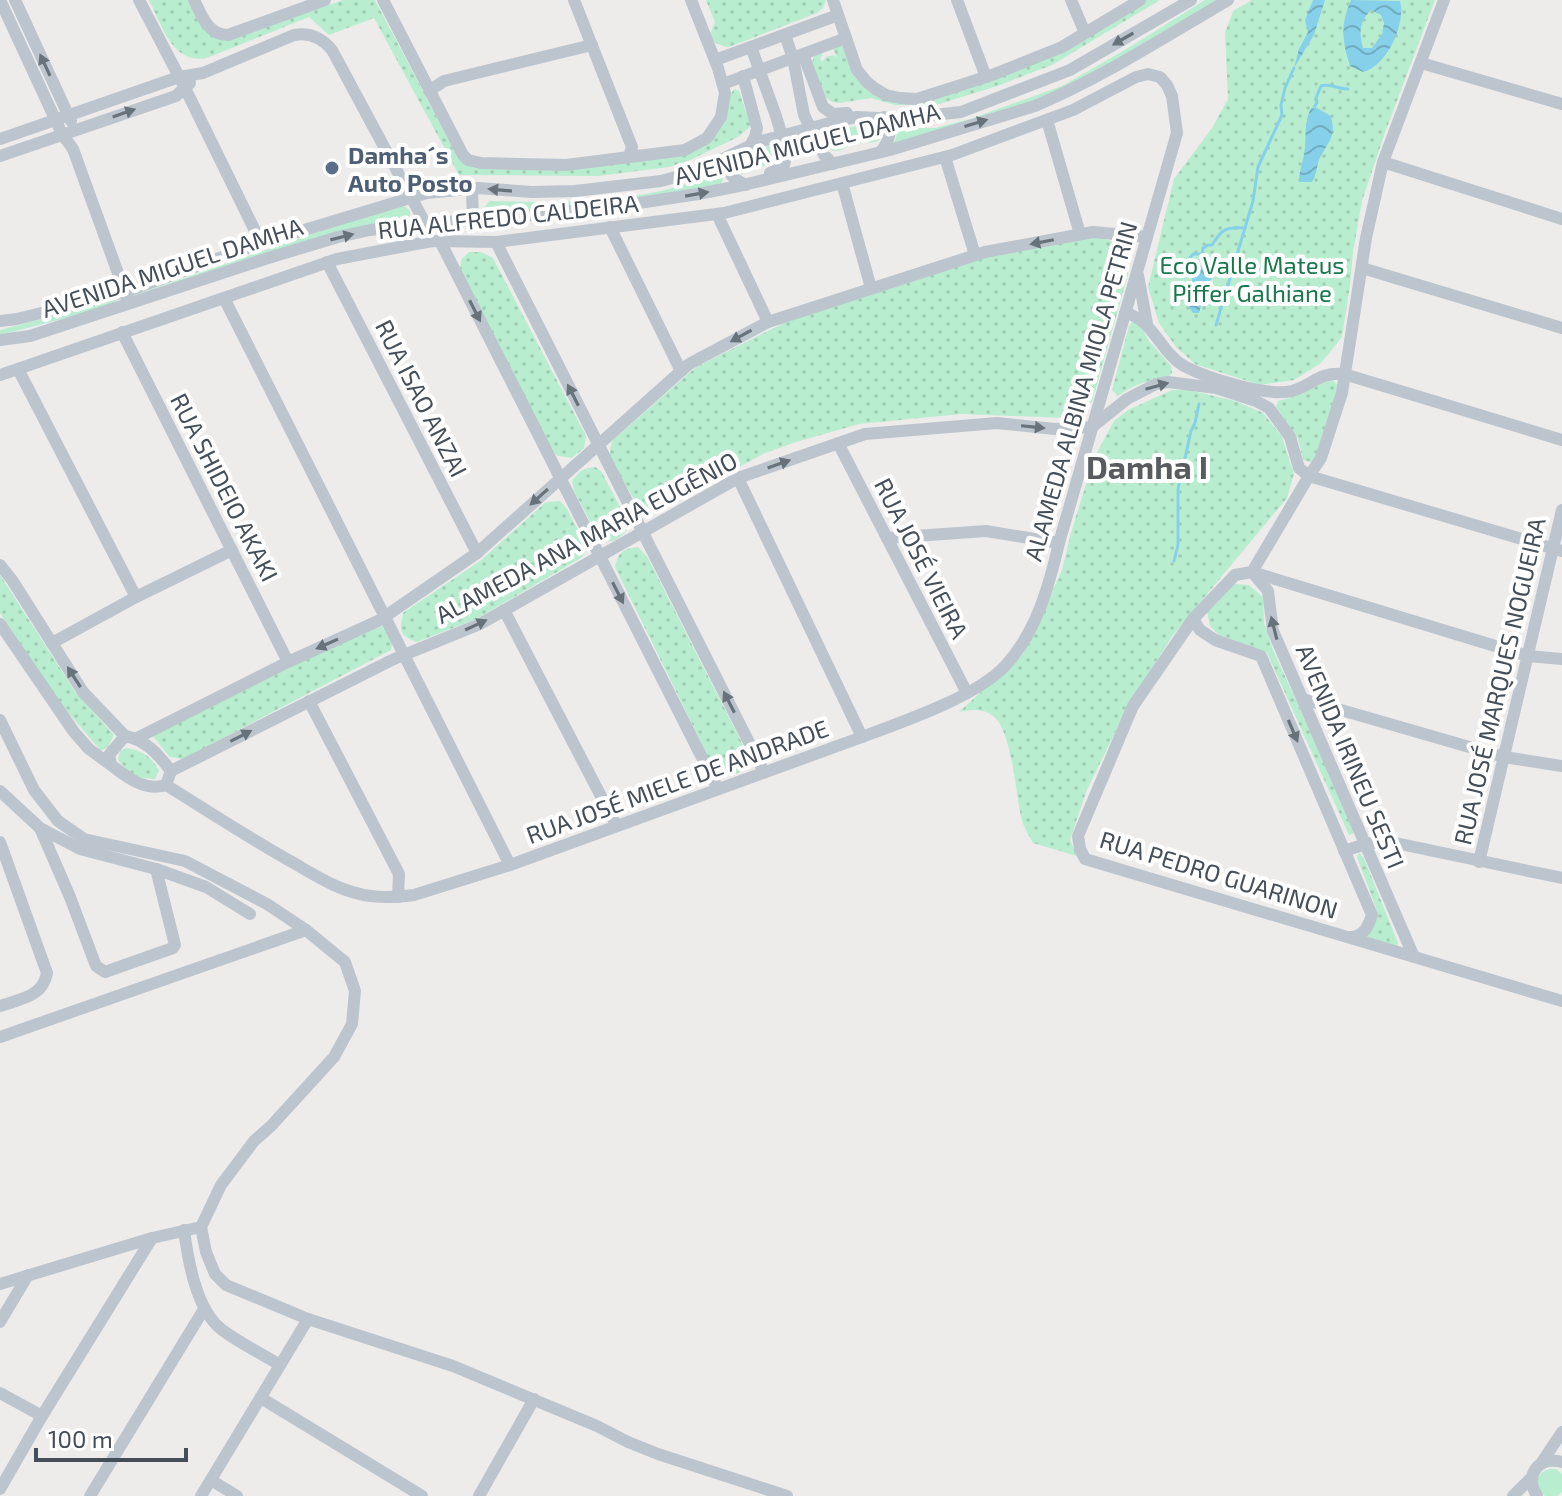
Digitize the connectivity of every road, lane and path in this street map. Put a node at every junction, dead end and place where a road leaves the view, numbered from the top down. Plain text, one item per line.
1 (16, 0) edge
2 (139, 0) edge
3 (194, 0) edge
4 (325, 0) edge
5 (383, 0) edge
6 (574, 0) edge
7 (691, 0) edge
8 (833, 0) edge
9 (957, 0) edge
10 (1071, 0) edge
11 (1140, 0) edge
12 (1191, 0) edge
13 (1228, 0) edge
14 (1444, 0) edge
15 (308, 2) edge
16 (1, 5) edge
17 (838, 15) junction
18 (1085, 33) junction
19 (785, 35) junction
20 (846, 38) junction
21 (592, 45) junction
22 (751, 47) junction
23 (798, 56) junction
24 (715, 60) junction
25 (1421, 63) junction
26 (760, 70) junction
27 (743, 76) junction
28 (986, 77) junction
29 (1160, 77) joint
30 (182, 82) junction
31 (724, 88) junction
32 (429, 91) junction
33 (1562, 104) edge
34 (69, 115) junction
35 (55, 119) junction
36 (889, 119) junction
37 (1047, 120) junction
38 (810, 128) junction
39 (75, 129) junction
40 (62, 134) junction
41 (782, 135) junction
42 (0, 139) edge
43 (750, 146) junction
44 (73, 149) junction
45 (881, 152) junction
46 (731, 155) junction
47 (0, 156) edge
48 (629, 157) junction
49 (945, 157) junction
50 (1383, 162) junction
51 (833, 164) junction
52 (842, 183) junction
53 (747, 184) junction
54 (472, 189) junction
55 (410, 198) junction
56 (717, 214) junction
57 (1562, 219) edge
58 (473, 220) junction
59 (425, 223) junction
60 (610, 227) junction
61 (1080, 234) junction
62 (1147, 237) junction
63 (440, 241) junction
64 (496, 242) junction
65 (261, 243) junction
66 (975, 255) junction
67 (327, 262) junction
68 (1362, 268) junction
69 (1137, 271) junction
70 (871, 288) junction
71 (125, 292) junction
72 (224, 298) junction
73 (129, 305) junction
74 (1125, 313) junction
75 (0, 321) edge
76 (768, 322) junction
77 (1147, 327) junction
78 (1562, 328) edge
79 (122, 332) junction
80 (0, 340) edge
81 (18, 369) junction
82 (681, 371) junction
83 (1344, 374) junction
84 (0, 375) edge
85 (1092, 427) junction
86 (1562, 440) edge
87 (838, 443) junction
88 (598, 445) junction
89 (1309, 476) junction
90 (738, 478) junction
91 (560, 479) junction
92 (1562, 510) edge
93 (642, 532) junction
94 (887, 538) junction
95 (1059, 543) junction
96 (232, 550) junction
97 (1557, 551) edge
98 (477, 553) junction
99 (600, 556) junction
100 (0, 565) edge
101 (1252, 572) junction
102 (136, 597) junction
103 (504, 610) junction
104 (385, 616) junction
105 (1193, 619) junction
106 (0, 624) edge
107 (52, 643) junction
108 (405, 654) junction
109 (1528, 656) junction
110 (1562, 659) edge
111 (288, 662) junction
112 (967, 693) junction
113 (1303, 699) junction
114 (309, 701) junction
115 (0, 720) edge
116 (131, 737) junction
117 (862, 737) junction
118 (1504, 757) junction
119 (111, 765) junction
120 (1562, 766) edge
121 (171, 771) junction
122 (764, 772) junction
123 (166, 785) junction
124 (718, 789) junction
125 (0, 791) edge
126 (616, 825) junction
127 (40, 828) junction
128 (0, 842) edge
129 (1366, 844) junction
130 (1344, 851) junction
131 (1479, 862) junction
132 (510, 865) junction
133 (156, 869) junction
134 (1562, 878) edge
135 (398, 897) junction
136 (250, 914) dead end
137 (306, 930) junction
138 (1348, 937) junction
139 (1414, 957) junction
140 (1562, 1001) edge
141 (0, 1006) edge
142 (0, 1037) edge
143 (201, 1227) junction
144 (184, 1230) junction
145 (152, 1238) junction
146 (28, 1275) junction
147 (0, 1284) edge
148 (204, 1309) junction
149 (308, 1319) junction
150 (0, 1322) edge
151 (280, 1365) junction
152 (0, 1393) edge
153 (261, 1398) junction
154 (534, 1399) junction
155 (42, 1416) junction
156 (1562, 1432) edge
157 (1562, 1462) edge
158 (1541, 1464) junction
159 (1532, 1477) junction
160 (211, 1480) junction
161 (0, 1489) edge
162 (90, 1496) edge
163 (201, 1496) edge
164 (237, 1496) edge
165 (422, 1496) edge
166 (479, 1496) edge
167 (787, 1496) edge
168 (1513, 1496) edge
169 (1537, 1496) edge

1 - 16 street
34 -> 1 street
2 - 30 street
3 - 15 street
4 - 15 street
5 - 32 street
6 - 21 street
7 - 24 street
8 - 17 street
9 - 28 street
10 - 18 street
11 - 18 street
12 -> 36 street, AVENIDA MIGUEL DAMHA
45 -> 13 street, AVENIDA MIGUEL DAMHA
14 - 25 street
16 - 35 street
17 - 19 street
17 - 20 street
18 - 28 street
19 - 22 street
19 - 23 street
20 - 23 street
20 - 28 street
21 - 32 street
21 - 48 street
22 - 24 street
22 - 26 street
23 - 26 street
23 - 36 street
23 - 38 street
24 - 31 street
25 - 33 street
25 - 50 street
26 - 27 street
26 - 41 street
27 - 31 street
27 - 43 street
29 - 37 street, RUA ALFREDO CALDEIRA
29 - 62 street, ALAMEDA ALBINA MIOLA PETRIN
30 - 34 street
39 -> 30 street
30 - 55 street
30 - 65 street
31 - 48 street
32 - 48 street
34 - 35 street
34 - 39 street
35 - 40 street
35 - 42 street
36 - 38 street, AVENIDA MIGUEL DAMHA
36 - 45 street
37 - 49 street, RUA ALFREDO CALDEIRA
37 - 61 street
38 - 41 street, AVENIDA MIGUEL DAMHA
38 - 51 street
39 - 40 street
39 - 44 street
40 - 44 street
40 - 47 street
41 - 43 street, AVENIDA MIGUEL DAMHA
41 - 53 street
43 - 46 street, AVENIDA MIGUEL DAMHA
44 - 71 street
45 - 51 street, AVENIDA MIGUEL DAMHA
46 - 53 street
46 -> 54 street, AVENIDA MIGUEL DAMHA
49 - 52 street, RUA ALFREDO CALDEIRA
49 - 66 street
50 - 57 street
50 - 68 street
51 - 53 street, AVENIDA MIGUEL DAMHA
52 - 56 street, RUA ALFREDO CALDEIRA
52 - 70 street
58 -> 53 street, AVENIDA MIGUEL DAMHA
54 - 55 street, AVENIDA MIGUEL DAMHA
54 - 58 street
55 - 59 street
55 - 65 street, AVENIDA MIGUEL DAMHA
56 - 60 street, RUA ALFREDO CALDEIRA
56 - 76 street
58 - 59 street, AVENIDA MIGUEL DAMHA
73 -> 59 street, AVENIDA MIGUEL DAMHA
60 - 64 street, RUA ALFREDO CALDEIRA
60 - 82 street
61 - 62 street, ALAMEDA ANA MARIA EUGÊNIO
61 -> 66 street, ALAMEDA ANA MARIA EUGÊNIO
62 - 69 street, ALAMEDA ALBINA MIOLA PETRIN
63 - 64 street, RUA ALFREDO CALDEIRA
63 - 67 street, RUA ALFREDO CALDEIRA
63 -> 91 street
88 -> 64 street
65 - 71 street, AVENIDA MIGUEL DAMHA
66 - 70 street, ALAMEDA ANA MARIA EUGÊNIO
67 - 72 street, RUA ALFREDO CALDEIRA
67 - 98 street, RUA ISAO ANZAI
68 - 78 street
68 - 83 street
69 - 74 street, ALAMEDA ALBINA MIOLA PETRIN
69 - 77 street
70 - 76 street, ALAMEDA ANA MARIA EUGÊNIO
71 - 73 street
71 - 75 street, AVENIDA MIGUEL DAMHA
72 - 79 street, RUA ALFREDO CALDEIRA
72 - 104 street
73 - 80 street, AVENIDA MIGUEL DAMHA
74 - 77 street
74 - 85 street, ALAMEDA ALBINA MIOLA PETRIN
76 -> 82 street, ALAMEDA ANA MARIA EUGÊNIO
77 - 83 street
79 - 81 street, RUA ALFREDO CALDEIRA
79 - 96 street, RUA SHIDEIO AKAKI
81 - 84 street, RUA ALFREDO CALDEIRA
81 - 102 street
82 - 88 street, ALAMEDA ANA MARIA EUGÊNIO
83 - 86 street
83 - 89 street
87 -> 85 street, ALAMEDA ANA MARIA EUGÊNIO
85 -> 89 street
85 - 95 street, ALAMEDA ALBINA MIOLA PETRIN
90 -> 87 street, ALAMEDA ANA MARIA EUGÊNIO
87 - 94 street, RUA JOSÉ VIEIRA
88 - 91 street, ALAMEDA ANA MARIA EUGÊNIO
88 - 93 street
89 - 97 street
89 - 101 street
90 - 93 street, ALAMEDA ANA MARIA EUGÊNIO
90 - 117 street
91 -> 98 street, ALAMEDA ANA MARIA EUGÊNIO
91 - 99 street
92 - 97 street, RUA JOSÉ MARQUES NOGUEIRA
93 - 99 street, ALAMEDA ANA MARIA EUGÊNIO
122 -> 93 street
94 - 95 street
94 - 112 street, RUA JOSÉ VIEIRA
95 - 112 street, ALAMEDA ALBINA MIOLA PETRIN
96 - 102 street
96 - 111 street, RUA SHIDEIO AKAKI
97 - 109 street, RUA JOSÉ MARQUES NOGUEIRA
98 - 104 street, ALAMEDA ANA MARIA EUGÊNIO
99 - 103 street, ALAMEDA ANA MARIA EUGÊNIO
99 -> 124 street
100 - 107 street
101 - 105 street
101 - 109 street
113 -> 101 street, AVENIDA IRINEU SESTI
102 - 107 street
108 -> 103 street, ALAMEDA ANA MARIA EUGÊNIO
103 - 126 street
104 - 108 street
104 -> 111 street, ALAMEDA ANA MARIA EUGÊNIO
105 -> 130 street, AVENIDA IRINEU SESTI
105 - 138 street, RUA PEDRO GUARINON
106 - 119 street, RUA JOSÉ MIELE DE ANDRADE
116 -> 107 street
108 - 114 street, ALAMEDA ANA MARIA EUGÊNIO
108 - 132 street
109 - 110 street
109 - 118 street, RUA JOSÉ MARQUES NOGUEIRA
111 - 116 street, ALAMEDA ANA MARIA EUGÊNIO
112 - 117 street, RUA JOSÉ MIELE DE ANDRADE
113 - 118 street
113 - 129 street, AVENIDA IRINEU SESTI
121 -> 114 street, ALAMEDA ANA MARIA EUGÊNIO
114 - 135 street
115 - 137 street
116 - 119 street
116 - 121 street
117 - 122 street, RUA JOSÉ MIELE DE ANDRADE
118 - 120 street
118 - 131 street, RUA JOSÉ MARQUES NOGUEIRA
119 - 123 street, RUA JOSÉ MIELE DE ANDRADE
121 - 123 street
122 - 124 street, RUA JOSÉ MIELE DE ANDRADE
123 - 135 street, RUA JOSÉ MIELE DE ANDRADE
124 - 126 street, RUA JOSÉ MIELE DE ANDRADE
125 - 127 street
126 - 132 street, RUA JOSÉ MIELE DE ANDRADE
127 - 133 street
127 - 133 street
128 - 141 street
129 - 130 street
129 - 131 street
129 - 139 street, AVENIDA IRINEU SESTI
130 - 138 street, AVENIDA IRINEU SESTI
131 - 134 street
132 - 135 street, RUA JOSÉ MIELE DE ANDRADE
133 - 136 street
137 - 142 street
137 - 143 street
138 - 139 street, RUA PEDRO GUARINON
139 - 140 street, RUA PEDRO GUARINON
143 - 144 street
143 - 149 street
144 - 145 street
144 - 148 street
145 - 146 street
145 - 155 street
146 - 147 street
146 - 150 street
148 - 151 street
148 - 162 street
149 - 151 street
149 - 154 street
151 - 153 street
152 - 155 street
153 - 160 street
153 - 165 street
154 - 166 street
154 - 167 street
155 - 161 street
156 - 158 street
157 - 158 street
158 - 159 street
159 - 168 street
159 - 169 street
160 - 163 street
160 - 164 street

